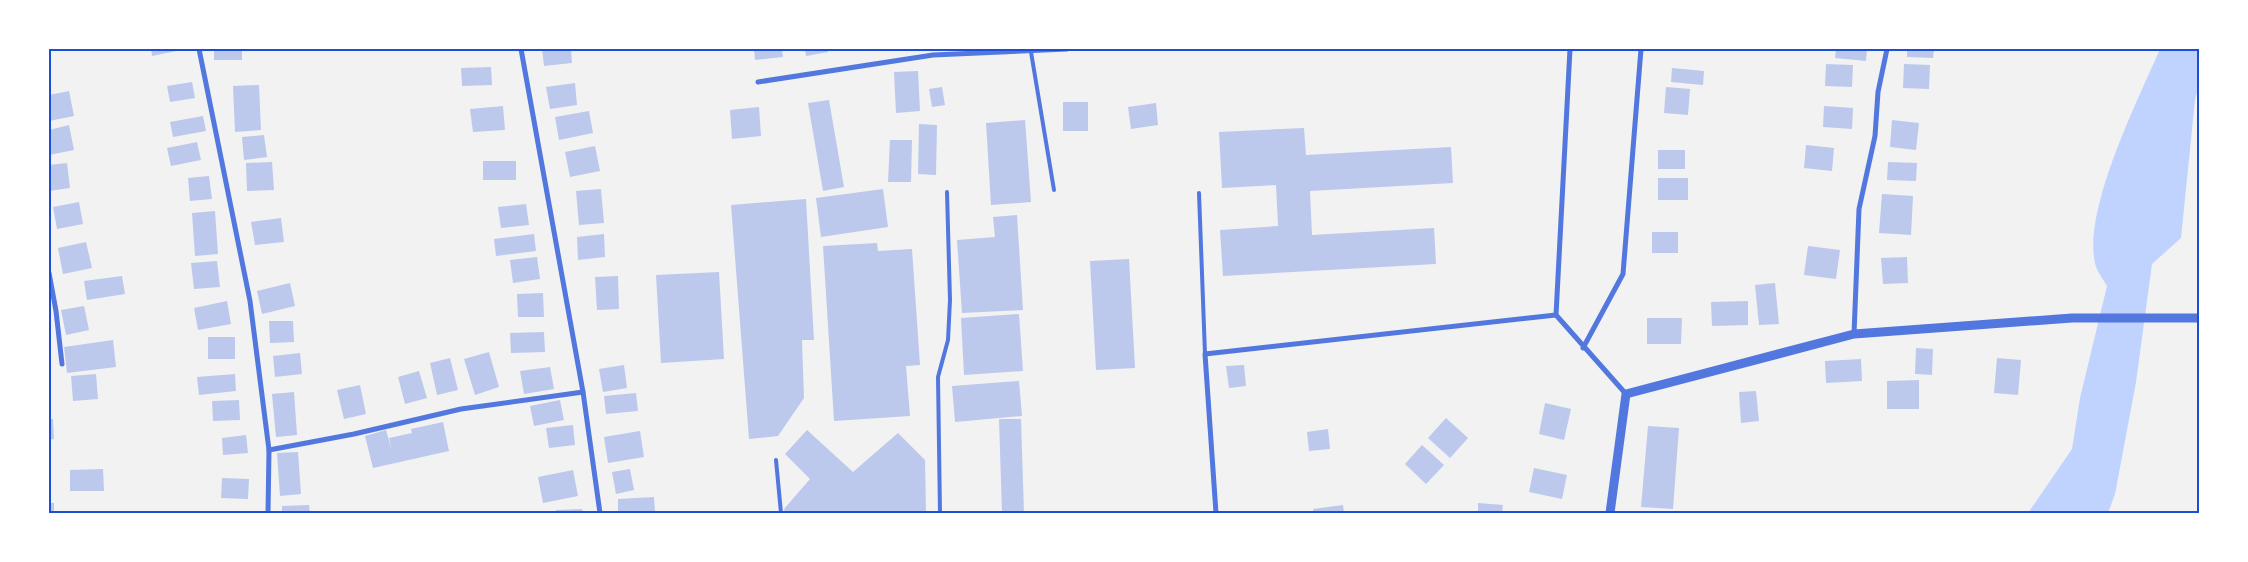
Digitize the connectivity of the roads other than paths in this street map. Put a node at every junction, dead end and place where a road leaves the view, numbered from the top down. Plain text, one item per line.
1 (199, 49) edge
2 (521, 49) edge
3 (1063, 49) edge
4 (1570, 49) edge
5 (1641, 49) edge
6 (1888, 49) edge
7 (1031, 52) junction
8 (758, 82) dead end
9 (1054, 190) dead end
10 (947, 192) dead end
11 (1199, 193) dead end
12 (49, 273) edge
13 (56, 311) junction
14 (49, 312) edge
15 (1556, 315) junction
16 (2199, 318) edge
17 (1854, 334) junction
18 (1583, 348) junction
19 (1205, 354) junction
20 (62, 364) dead end
21 (583, 392) junction
22 (1626, 394) junction
23 (269, 450) junction
24 (776, 460) dead end
25 (268, 513) edge
26 (600, 513) edge
27 (781, 513) edge
28 (940, 513) edge
29 (1216, 513) edge
30 (1610, 513) edge

1 - 23 street
2 - 21 street
3 - 7 street
4 - 15 street
5 - 18 street
6 - 17 street
7 - 8 street
7 - 9 lane
10 - 28 lane
11 - 19 lane
12 - 13 street
13 - 14 street
13 - 20 street
15 - 18 street
15 - 19 street
16 - 17 street
17 - 22 street
18 - 22 street
19 - 29 street
21 - 23 street
21 - 26 street
22 - 30 street
23 - 25 street
24 - 27 lane

